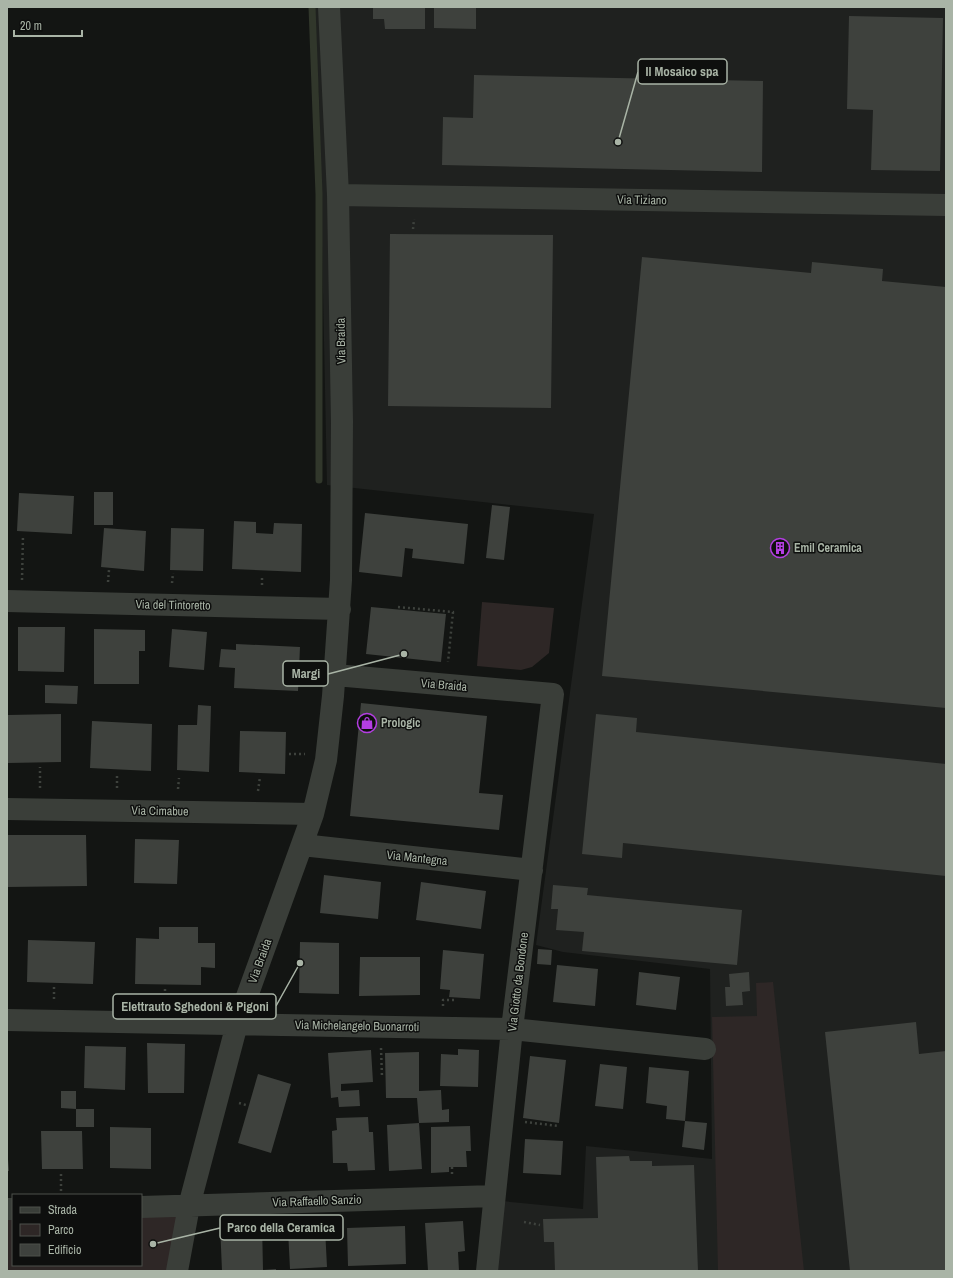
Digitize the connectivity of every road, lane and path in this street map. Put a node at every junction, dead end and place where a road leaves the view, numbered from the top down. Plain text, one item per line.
1 (329, 7) edge
2 (338, 195) junction
3 (946, 205) edge
4 (414, 219) dead end
5 (413, 229) dead end
6 (23, 535) dead end
7 (14, 594) edge
8 (398, 607) dead end
9 (340, 608) junction
10 (447, 668) dead end
11 (335, 675) junction
12 (553, 694) joint
13 (289, 754) dead end
14 (310, 754) dead end
15 (40, 767) dead end
16 (260, 777) dead end
17 (258, 792) dead end
18 (40, 795) dead end
19 (7, 809) edge
20 (313, 814) junction
21 (302, 845) junction
22 (532, 870) junction
23 (7, 1020) edge
24 (237, 1024) junction
25 (512, 1029) junction
26 (381, 1042) dead end
27 (705, 1049) dead end
28 (382, 1077) dead end
29 (523, 1122) dead end
30 (559, 1126) dead end
31 (61, 1174) dead end
32 (61, 1194) edge
33 (494, 1196) junction
34 (189, 1206) junction
35 (142, 1207) edge
36 (524, 1222) dead end
37 (540, 1225) dead end
38 (177, 1271) edge
39 (487, 1271) edge

1 - 2 street, Via Braida
2 - 3 street, Via Tiziano
2 - 9 street, Via Braida
4 - 5 path
6 - 7 path
7 - 9 street, Via del Tintoretto
8 - 10 path
9 - 11 street, Via Braida
11 - 12 street, Via Braida
11 - 20 street, Via Braida
12 - 22 street, Via Giotto da Bondone
13 - 14 path
15 - 18 path
16 - 17 path
19 - 20 street, Via Cimabue
20 - 21 street, Via Braida
21 - 22 street, Via Mantegna
21 - 24 street, Via Braida
22 - 25 street, Via Giotto da Bondone
23 - 24 street, Via Michelangelo Buonarroti
24 - 25 street, Via Michelangelo Buonarroti
24 - 34 street, Via Braida
25 - 27 street, Via Michelangelo Buonarroti
25 - 33 street, Via Giotto da Bondone
26 - 28 path
29 - 30 path
31 - 32 path
33 - 34 street, Via Raffaello Sanzio
33 - 39 street, Via Giotto da Bondone
34 - 35 street, Via Raffaello Sanzio
34 - 38 street, Via Braida
36 - 37 path

